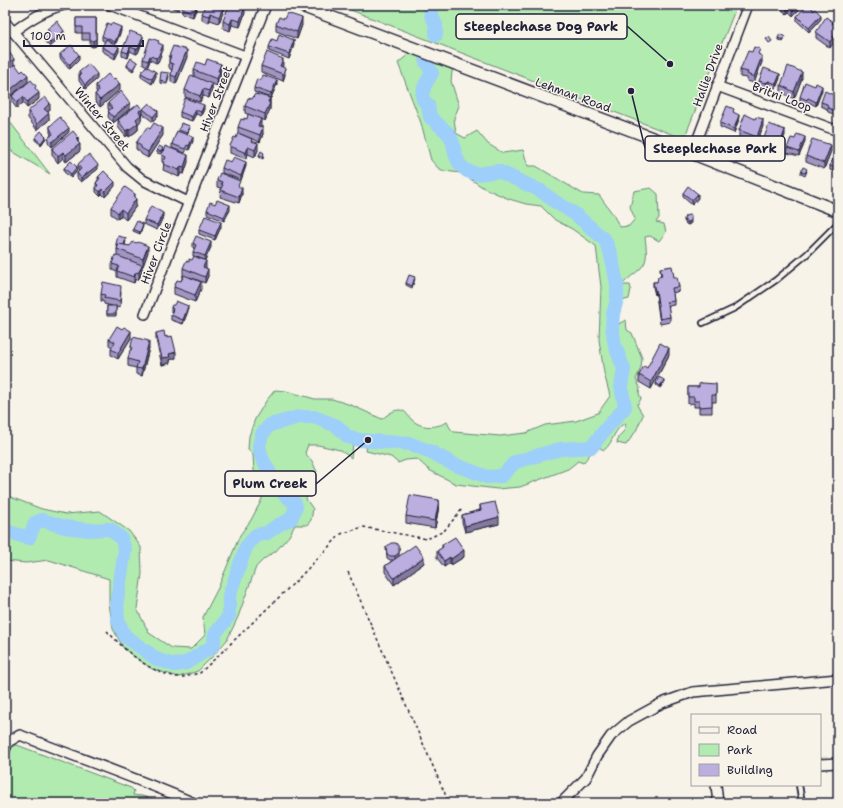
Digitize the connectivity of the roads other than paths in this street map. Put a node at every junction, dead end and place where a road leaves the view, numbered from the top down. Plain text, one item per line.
1 (64, 5) edge
2 (110, 5) edge
3 (266, 5) edge
4 (299, 5) edge
5 (748, 5) edge
6 (5, 22) edge
7 (13, 32) junction
8 (245, 56) junction
9 (718, 86) junction
10 (838, 131) edge
11 (692, 154) junction
12 (188, 202) junction
13 (838, 211) edge
14 (838, 223) edge
15 (145, 314) dead end
16 (703, 323) dead end
17 (838, 679) edge
18 (5, 750) edge
19 (838, 763) edge
20 (821, 764) edge
21 (716, 786) edge
22 (799, 786) edge
23 (194, 803) edge
24 (561, 803) edge
25 (718, 803) edge
26 (802, 803) edge

1 - 7 street
2 - 8 street
3 - 8 street, Hiver Street
4 - 11 street, Lehman Road
5 - 9 street, Hallie Drive
6 - 7 street, Winter Street
7 - 12 street, Winter Street
8 - 12 street, Hiver Street
9 - 10 street, Britni Loop
9 - 11 street, Hallie Drive
11 - 13 street, Lehman Road
12 - 15 street, Hiver Circle
14 - 16 lane
17 - 24 street
18 - 23 street
19 - 20 street
21 - 25 street
22 - 26 lane

